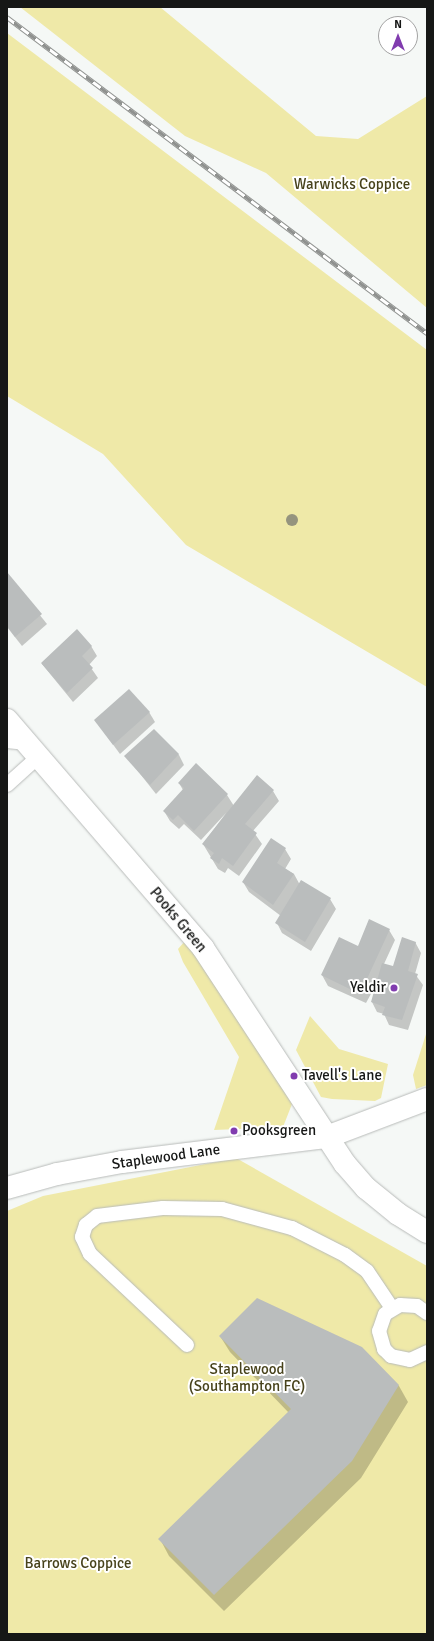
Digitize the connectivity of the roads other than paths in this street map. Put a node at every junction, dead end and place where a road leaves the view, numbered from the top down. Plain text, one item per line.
1 (7, 720) edge
2 (24, 747) edge
3 (7, 785) edge
4 (427, 1099) edge
5 (327, 1136) junction
6 (7, 1188) edge
7 (427, 1232) edge
8 (392, 1308) junction
9 (427, 1313) edge
10 (187, 1345) dead end
11 (427, 1352) edge

1 - 2 street, Pooks Green
2 - 3 lane
2 - 5 street, Pooks Green
4 - 5 street
5 - 6 street, Staplewood Lane
5 - 7 street, Pooks Green
8 - 9 lane
8 - 10 lane
8 - 11 lane

